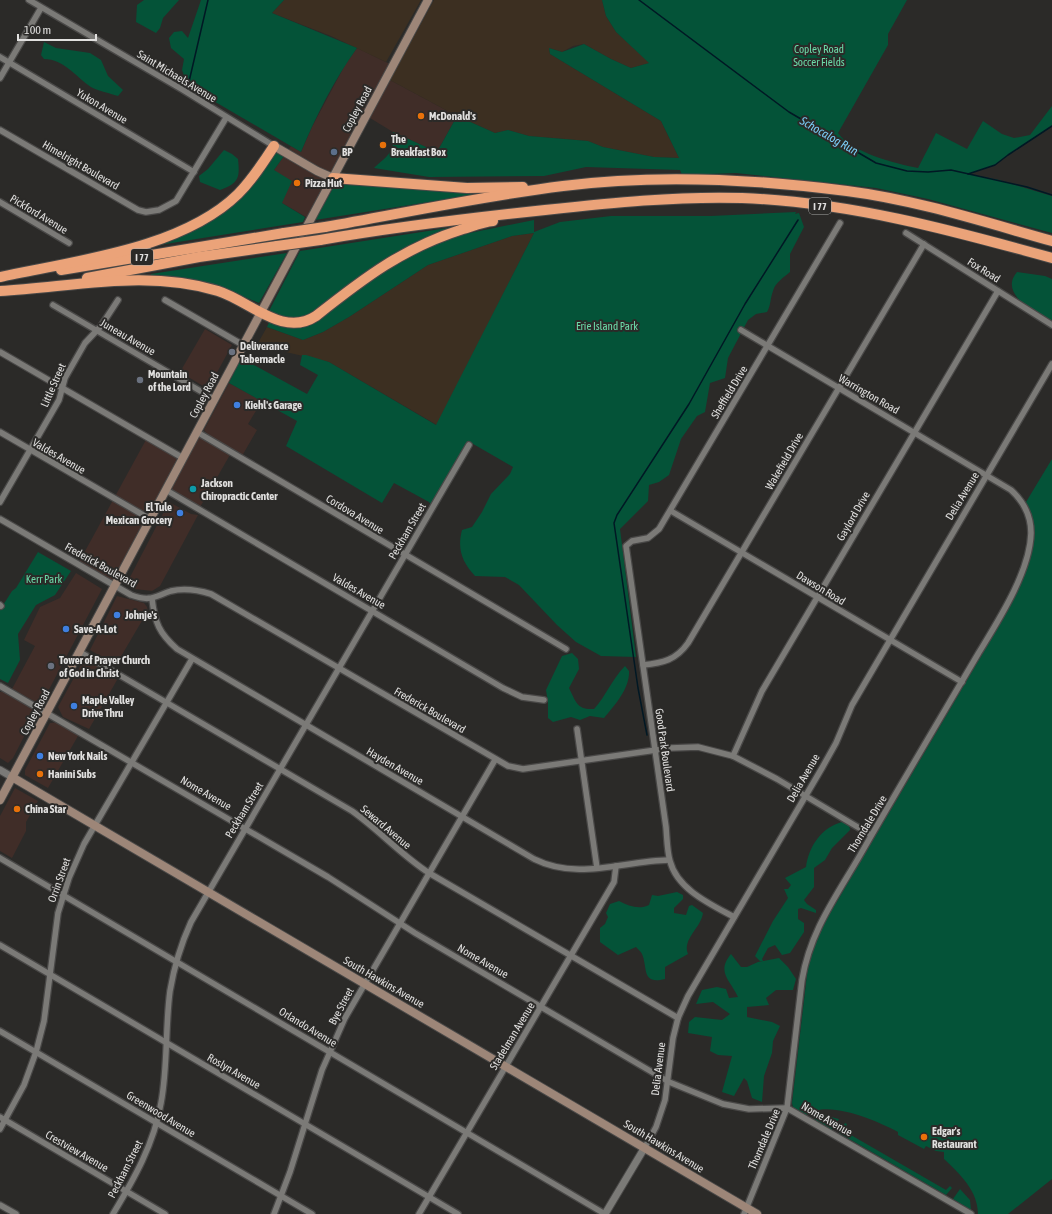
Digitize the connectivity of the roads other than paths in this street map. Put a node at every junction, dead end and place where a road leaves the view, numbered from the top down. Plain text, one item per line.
1 (29, 0) edge
2 (428, 0) edge
3 (41, 8) junction
4 (0, 57) edge
5 (9, 63) junction
6 (0, 78) edge
7 (226, 118) junction
8 (0, 130) edge
9 (274, 146) junction
10 (194, 172) junction
11 (333, 178) junction
12 (563, 186) junction
13 (0, 202) edge
14 (583, 206) junction
15 (840, 223) dead end
16 (906, 233) dead end
17 (1052, 240) edge
18 (68, 243) dead end
19 (924, 244) junction
20 (1052, 258) edge
21 (0, 277) edge
22 (30, 288) junction
23 (0, 291) edge
24 (998, 291) junction
25 (118, 300) dead end
26 (165, 300) dead end
27 (53, 305) dead end
28 (260, 312) junction
29 (1052, 325) edge
30 (97, 330) junction
31 (741, 330) dead end
32 (243, 345) junction
33 (768, 346) junction
34 (0, 352) edge
35 (1052, 364) edge
36 (63, 388) junction
37 (839, 388) junction
38 (214, 399) junction
39 (0, 432) edge
40 (196, 432) junction
41 (915, 432) junction
42 (469, 445) dead end
43 (30, 450) junction
44 (183, 458) junction
45 (987, 475) junction
46 (166, 490) junction
47 (0, 502) edge
48 (671, 511) junction
49 (0, 519) edge
50 (150, 519) junction
51 (742, 553) junction
52 (405, 555) junction
53 (627, 555) joint
54 (116, 585) junction
55 (817, 597) junction
56 (152, 599) junction
57 (373, 611) junction
58 (889, 640) junction
59 (566, 649) dead end
60 (80, 652) junction
61 (192, 659) junction
62 (643, 665) junction
63 (340, 668) junction
64 (962, 682) junction
65 (0, 686) edge
66 (544, 700) dead end
67 (167, 703) junction
68 (47, 712) junction
69 (306, 724) junction
70 (578, 728) dead end
71 (655, 750) junction
72 (733, 756) junction
73 (495, 760) junction
74 (581, 760) junction
75 (132, 762) junction
76 (279, 769) junction
77 (0, 770) edge
78 (12, 777) junction
79 (806, 796) junction
80 (0, 800) edge
81 (462, 817) junction
82 (95, 825) junction
83 (245, 828) junction
84 (871, 835) junction
85 (0, 858) edge
86 (669, 860) junction
87 (616, 866) junction
88 (597, 868) junction
89 (429, 873) junction
90 (208, 891) junction
91 (63, 895) junction
92 (734, 917) junction
93 (400, 924) junction
94 (0, 945) edge
95 (571, 956) junction
96 (176, 961) junction
97 (50, 974) junction
98 (365, 983) junction
99 (541, 1008) junction
100 (678, 1018) junction
101 (0, 1031) edge
102 (167, 1042) junction
103 (36, 1052) junction
104 (330, 1052) junction
105 (506, 1066) junction
106 (669, 1082) junction
107 (788, 1108) junction
108 (3, 1119) edge
109 (157, 1123) junction
110 (305, 1124) junction
111 (0, 1129) edge
112 (467, 1133) junction
113 (645, 1147) junction
114 (127, 1191) junction
115 (281, 1196) junction
116 (429, 1197) junction
117 (0, 1204) edge
118 (745, 1211) edge
119 (16, 1214) edge
120 (113, 1214) edge
121 (165, 1214) edge
122 (274, 1214) edge
123 (312, 1214) edge
124 (419, 1214) edge
125 (458, 1214) edge
126 (605, 1214) edge
127 (757, 1214) edge
128 (971, 1214) edge

1 - 3 street, Saint Michaels Avenue
2 - 11 main road, Copley Road
3 - 5 street
3 - 7 street, Saint Michaels Avenue
4 - 5 street, Yukon Avenue
5 - 6 street
5 - 10 street, Yukon Avenue
7 - 9 street, Saint Michaels Avenue
7 - 10 street
8 - 10 street, Himelright Boulevard
9 - 11 main road
9 - 21 highway
11 - 12 highway
11 - 28 main road, Copley Road
12 - 17 highway, I 77
12 - 21 highway, I 77, bridge
13 - 18 street, Pickford Avenue
14 - 20 highway, I 77
14 - 22 highway, I 77, bridge
14 - 28 highway
15 - 33 street, Sheffield Drive
16 - 19 street, Fox Road
19 - 24 street, Fox Road
19 - 37 street, Wakefield Drive
22 - 23 highway, I 77
22 - 28 highway
24 - 29 street, Fox Road
24 - 41 street, Gaylord Drive
25 - 30 street, Little Street
26 - 32 street
27 - 30 street, Juneau Avenue
28 - 32 main road, Copley Road
30 - 36 street, Little Street
30 - 38 street, Juneau Avenue
31 - 33 street, Warrington Road
32 - 38 main road, Copley Road
33 - 37 street, Warrington Road
33 - 48 street, Sheffield Drive
34 - 36 street
35 - 45 street, Delia Avenue
36 - 43 street, Little Street
36 - 44 street
37 - 41 street, Warrington Road
37 - 51 street, Wakefield Drive
38 - 40 main road, Copley Road
39 - 43 street, Valdes Avenue
40 - 44 main road, Copley Road
40 - 52 street, Cordova Avenue
41 - 45 street, Warrington Road
41 - 55 street, Gaylord Drive
42 - 52 street, Peckham Street
43 - 47 street, Little Street
43 - 50 street, Valdes Avenue
44 - 46 main road, Copley Road
45 - 58 street, Delia Avenue
45 - 64 street, Thorndale Drive
46 - 50 main road, Copley Road
46 - 57 street, Valdes Avenue
48 - 51 street, Dawson Road
48 - 53 street, Sheffield Drive
49 - 54 street, Frederick Boulevard
50 - 54 main road, Copley Road
51 - 55 street, Dawson Road
51 - 62 street, Wakefield Drive
52 - 57 street, Peckham Street
52 - 59 street, Cordova Avenue
53 - 62 street, Good Park Boulevard
54 - 56 street, Frederick Boulevard
54 - 60 main road, Copley Road
55 - 58 street, Dawson Road
55 - 72 street, Gaylord Drive
56 - 61 street, Hayden Avenue
56 - 63 street, Frederick Boulevard
57 - 63 street, Peckham Street
57 - 66 street, Valdes Avenue
58 - 64 street, Dawson Road
58 - 79 street, Delia Avenue
60 - 67 street, Seward Avenue
60 - 68 main road, Copley Road
61 - 67 street, Orrin Street
61 - 69 street, Hayden Avenue
62 - 71 street, Good Park Boulevard
63 - 69 street, Peckham Street
63 - 73 street, Frederick Boulevard
64 - 84 street, Thorndale Drive
65 - 68 street, Nome Avenue
67 - 75 street, Orrin Street
67 - 76 street, Seward Avenue
68 - 75 street, Nome Avenue
68 - 78 main road, Copley Road
69 - 76 street, Peckham Street
69 - 81 street, Hayden Avenue
70 - 74 street
71 - 72 street, Frederick Boulevard
71 - 74 street, Frederick Boulevard
71 - 86 street, Good Park Boulevard
72 - 79 street, Frederick Boulevard
73 - 74 street, Frederick Boulevard
73 - 81 street, Bye Street
74 - 88 street
75 - 82 street, Orrin Street
75 - 83 street, Nome Avenue
76 - 83 street, Peckham Street
76 - 89 street, Seward Avenue
77 - 78 street, South Hawkins Avenue
78 - 80 main road, Copley Road
78 - 82 main road, South Hawkins Avenue
79 - 84 street, Frederick Boulevard
79 - 92 street, Delia Avenue
81 - 88 street, Hayden Avenue
81 - 89 street, Bye Street
82 - 90 main road, South Hawkins Avenue
82 - 91 street, Orrin Street
83 - 90 street, Peckham Street
83 - 93 street, Nome Avenue
84 - 107 street, Thorndale Drive
85 - 91 street, Orlando Avenue
86 - 87 street, Hayden Avenue
86 - 92 street, Good Park Boulevard
87 - 88 street, Hayden Avenue
87 - 95 street, Stadelman Avenue
89 - 93 street, Bye Street
89 - 95 street, Seward Avenue
90 - 96 street, Peckham Street
90 - 98 main road, South Hawkins Avenue
91 - 96 street, Orlando Avenue
91 - 97 street, Orrin Street
92 - 100 street, Delia Avenue
93 - 98 street, Bye Street
93 - 99 street, Nome Avenue
94 - 97 street, Roslyn Avenue
95 - 99 street, Stadelman Avenue
95 - 100 street, Seward Avenue
96 - 102 street, Peckham Street
96 - 104 street, Orlando Avenue
97 - 102 street, Roslyn Avenue
97 - 103 street, Orrin Street
98 - 104 street, Bye Street
98 - 105 main road, South Hawkins Avenue
99 - 105 street, Stadelman Avenue
99 - 106 street, Nome Avenue
100 - 106 street, Delia Avenue
101 - 103 street, Greenwood Avenue
102 - 109 street, Peckham Street
102 - 110 street, Roslyn Avenue
103 - 108 street, Orrin Street
103 - 109 street, Greenwood Avenue
104 - 110 street, Bye Street
104 - 112 street, Orlando Avenue
105 - 112 street, Stadelman Avenue
105 - 113 main road, South Hawkins Avenue
106 - 107 street, Nome Avenue
106 - 113 street, Delia Avenue
107 - 118 street, Thorndale Drive
107 - 128 street, Nome Avenue
108 - 111 street, Orrin Street
108 - 114 street, Crestview Avenue
109 - 114 street, Peckham Street
109 - 115 street, Greenwood Avenue
110 - 115 street, Bye Street
110 - 116 street, Roslyn Avenue
112 - 116 street, Stadelman Avenue
112 - 126 street, Orlando Avenue
113 - 118 main road, South Hawkins Avenue
113 - 126 street, Delia Avenue
114 - 120 street, Peckham Street
114 - 121 street, Crestview Avenue
115 - 122 street, Bye Street
115 - 123 street, Greenwood Avenue
116 - 124 street, Stadelman Avenue
116 - 125 street, Roslyn Avenue
117 - 119 street
118 - 127 main road, South Hawkins Avenue

